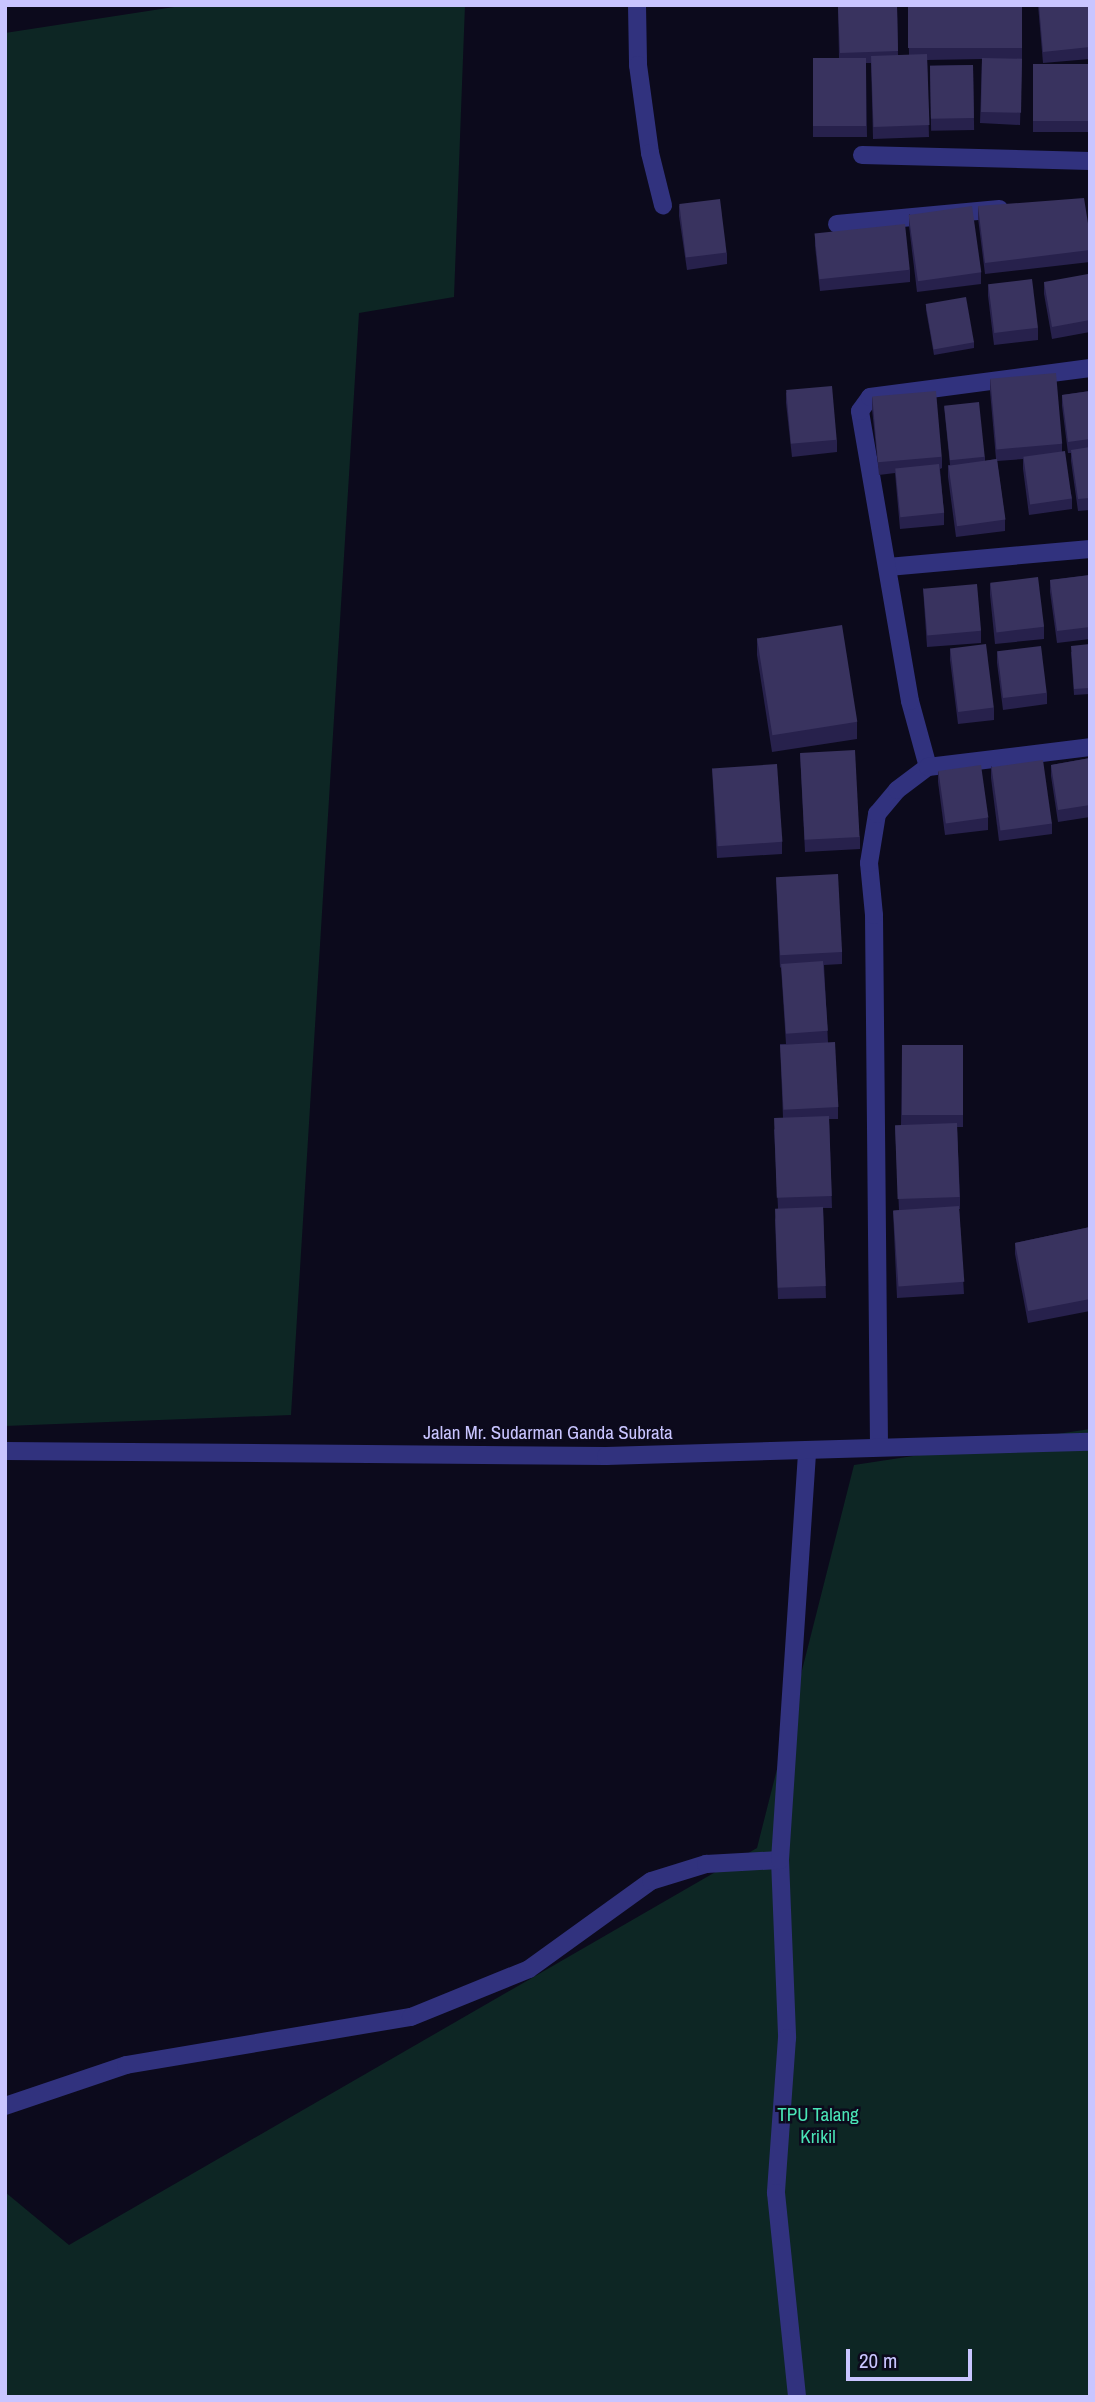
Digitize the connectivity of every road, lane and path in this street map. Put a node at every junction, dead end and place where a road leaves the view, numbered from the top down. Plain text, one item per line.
1 (637, 5) edge
2 (862, 155) dead end
3 (1090, 161) edge
4 (663, 205) dead end
5 (1023, 207) edge
6 (837, 224) dead end
7 (1090, 368) edge
8 (1090, 549) edge
9 (888, 567) junction
10 (1090, 747) edge
11 (928, 767) junction
12 (1090, 1441) edge
13 (879, 1446) junction
14 (5, 1451) edge
15 (807, 1451) junction
16 (780, 1860) junction
17 (5, 2106) edge
18 (797, 2397) edge

1 - 4 street
2 - 3 street
5 - 6 street
7 - 9 street
8 - 9 street
9 - 11 street
10 - 11 street
11 - 13 street
12 - 13 street, Jalan Mr. Sudarman Ganda Subrata
13 - 15 street, Jalan Mr. Sudarman Ganda Subrata
14 - 15 street, Jalan Mr. Sudarman Ganda Subrata
15 - 16 street
16 - 17 street
16 - 18 street

